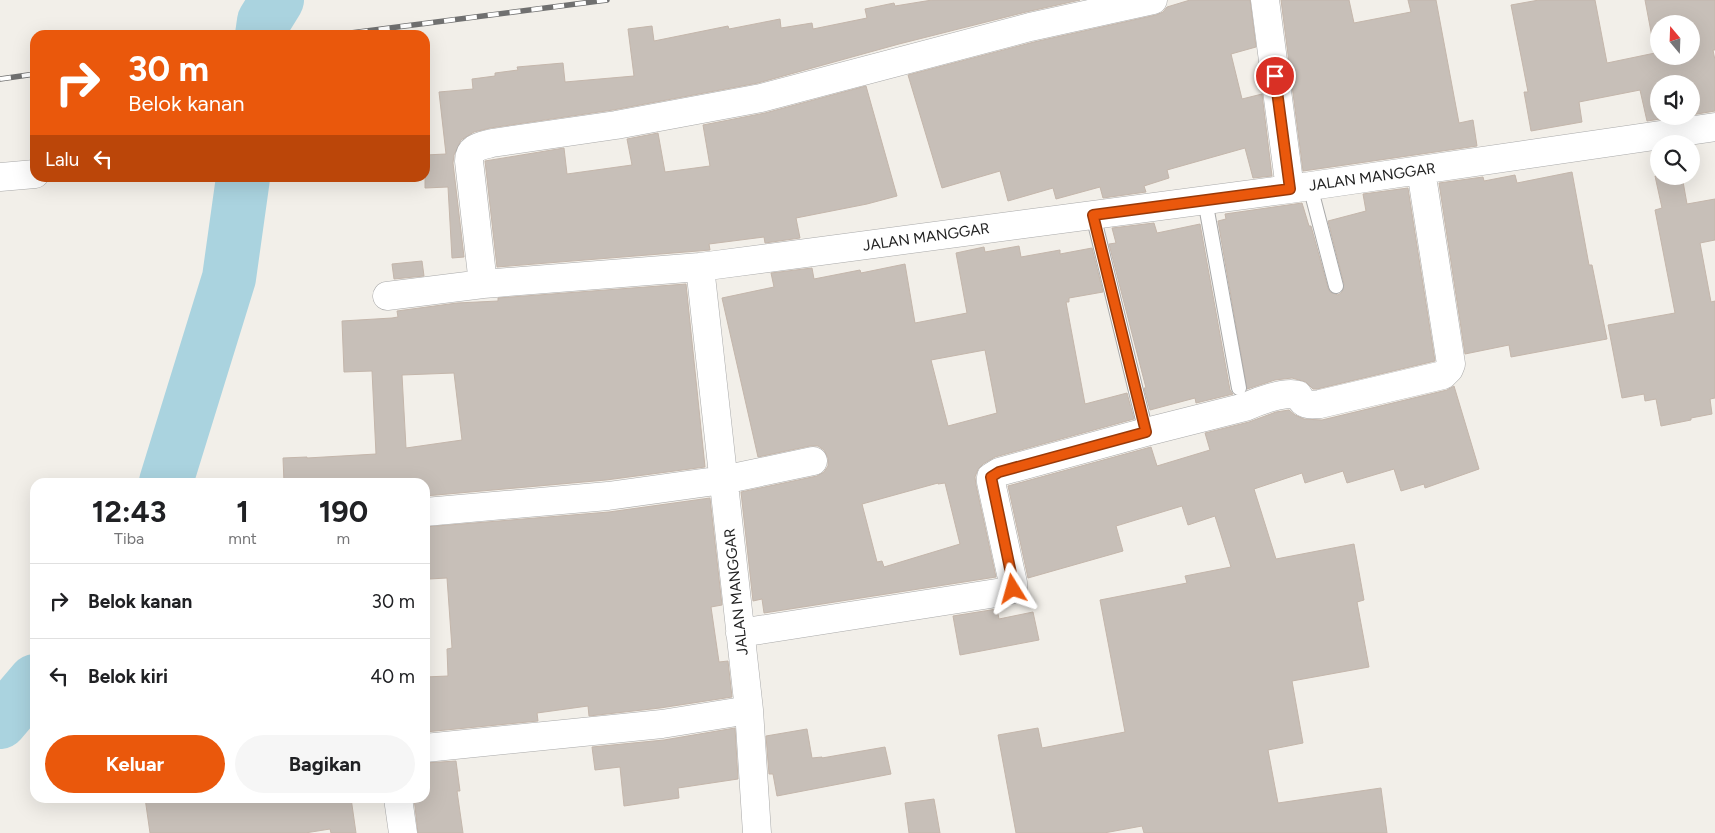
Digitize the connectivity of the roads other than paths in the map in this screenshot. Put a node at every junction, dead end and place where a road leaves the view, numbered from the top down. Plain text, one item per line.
1 (1153, 0) edge
2 (1265, 0) edge
3 (1715, 127) edge
4 (1421, 170) junction
5 (30, 174) edge
6 (0, 177) edge
7 (1300, 188) junction
8 (1205, 200) junction
9 (1093, 215) junction
10 (700, 267) junction
11 (483, 284) junction
12 (1336, 286) dead end
13 (387, 296) dead end
14 (1239, 388) dead end
15 (1146, 432) junction
16 (813, 461) dead end
17 (723, 480) junction
18 (430, 512) edge
19 (740, 633) junction
20 (749, 710) junction
21 (430, 747) edge
22 (399, 803) edge
23 (403, 833) edge
24 (757, 833) edge

1 - 11 street
2 - 7 street
3 - 4 street, JALAN MANGGAR
4 - 7 street, JALAN MANGGAR
4 - 15 street
5 - 6 street
7 - 8 street, JALAN MANGGAR
7 - 12 lane
8 - 9 street, JALAN MANGGAR
8 - 14 lane
9 - 10 street, JALAN MANGGAR
9 - 15 lane
10 - 11 street
10 - 17 street, JALAN MANGGAR
11 - 13 street
15 - 19 street
16 - 17 street
17 - 18 street
17 - 19 street, JALAN MANGGAR
19 - 20 street, JALAN MANGGAR
20 - 21 street
20 - 24 street, JALAN MANGGAR
22 - 23 street

